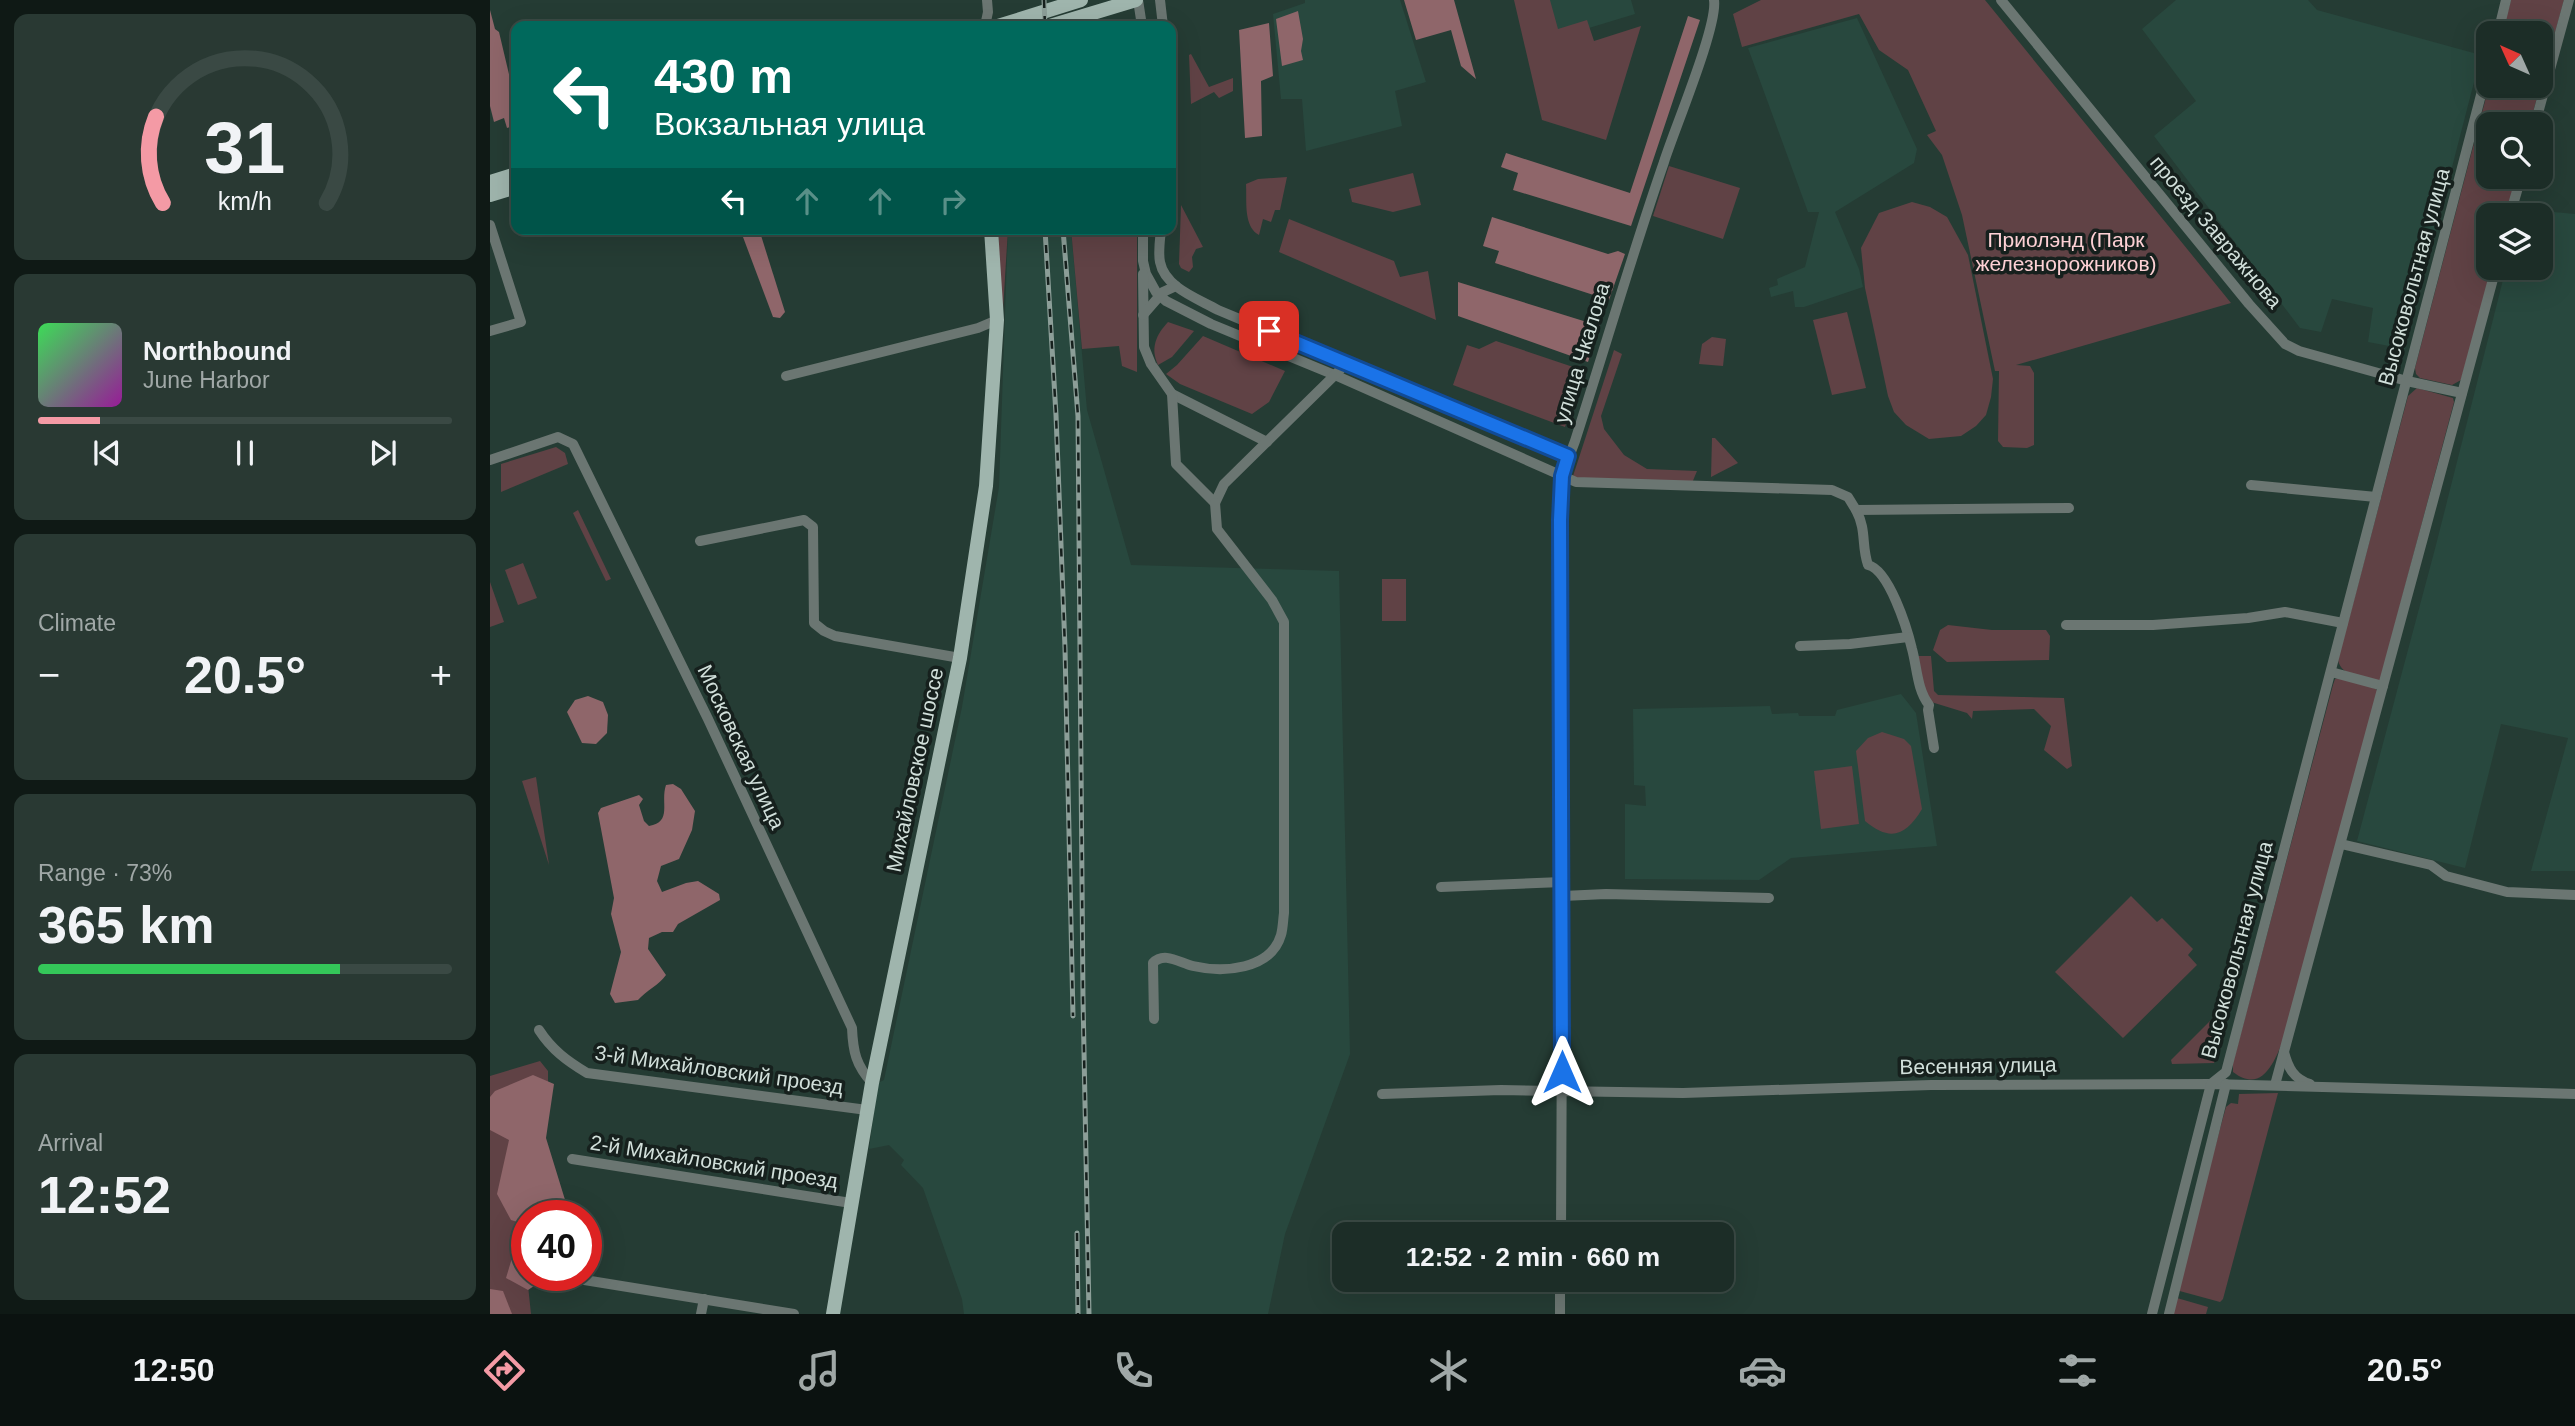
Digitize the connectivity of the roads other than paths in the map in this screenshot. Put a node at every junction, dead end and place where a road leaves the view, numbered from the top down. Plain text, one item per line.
1 (987, 0) edge
2 (1081, 0) edge
3 (1137, 0) edge
4 (1160, 0) edge
5 (1714, 0) edge
6 (2001, 0) edge
7 (2506, 0) edge
8 (2569, 0) edge
9 (986, 21) edge
10 (1014, 21) edge
11 (1067, 21) edge
12 (1141, 21) edge
13 (1162, 21) edge
14 (2501, 21) edge
15 (2480, 98) edge
16 (2538, 112) edge
17 (511, 176) edge
18 (490, 182) edge
19 (511, 189) edge
20 (490, 195) edge
21 (490, 225) edge
22 (991, 235) edge
23 (1143, 235) edge
24 (1161, 235) edge
25 (1143, 261) junction
26 (2493, 280) edge
27 (1176, 286) junction
28 (1160, 296) junction
29 (1143, 315) junction
30 (997, 320) junction
31 (490, 331) edge
32 (1345, 362) junction
33 (786, 376) dead end
34 (1337, 376) junction
35 (2407, 381) junction
36 (2462, 393) junction
37 (1172, 394) junction
38 (1267, 442) junction
39 (1568, 456) junction
40 (490, 460) edge
41 (1562, 476) junction
42 (2250, 485) dead end
43 (2376, 497) junction
44 (1215, 503) junction
45 (2069, 508) dead end
46 (1856, 510) junction
47 (700, 541) dead end
48 (2343, 623) junction
49 (2066, 625) dead end
50 (1908, 637) junction
51 (1800, 646) dead end
52 (960, 657) junction
53 (2330, 672) junction
54 (2383, 686) junction
55 (1934, 748) dead end
56 (2341, 844) junction
57 (1562, 882) junction
58 (1441, 887) dead end
59 (2575, 895) edge
60 (1563, 896) junction
61 (1769, 898) dead end
62 (1154, 1018) dead end
63 (540, 1030) dead end
64 (2284, 1052) junction
65 (872, 1083) junction
66 (2211, 1084) junction
67 (2226, 1084) junction
68 (2275, 1085) junction
69 (2316, 1087) junction
70 (1562, 1091) junction
71 (1382, 1094) dead end
72 (2575, 1094) edge
73 (867, 1110) junction
74 (572, 1159) dead end
75 (851, 1203) junction
76 (1561, 1222) edge
77 (602, 1283) edge
78 (1560, 1292) edge
79 (704, 1299) junction
80 (701, 1314) edge
81 (794, 1314) edge
82 (833, 1314) edge
83 (1560, 1314) edge
84 (2152, 1314) edge
85 (2169, 1314) edge

1 - 9 street
2 - 10 main road
3 - 11 main road
3 - 12 street
4 - 13 street
5 - 39 street, улица Чкалова
6 - 35 street, проезд Завражнова
7 - 14 street
8 - 16 street
15 - 35 street, Высоковольтная улица
17 - 18 main road
19 - 20 main road
21 - 31 street
22 - 30 main road, Михайловское шоссе
23 - 25 street
24 - 27 street
25 - 28 street
25 - 29 street
26 - 36 street
27 - 28 street
27 - 32 street
28 - 29 street
28 - 34 street
29 - 37 street
30 - 33 street
30 - 52 main road, Михайловское шоссе
32 - 34 street
32 - 39 street
34 - 38 street
34 - 41 street
35 - 36 street, проезд Завражнова
35 - 43 street, Высоковольтная улица
36 - 54 street
37 - 38 street
37 - 44 street
38 - 44 street
39 - 41 street, улица Чкалова
40 - 65 street, Московская улица
41 - 46 street
41 - 57 street, улица Чкалова
42 - 43 street
43 - 48 street, Высоковольтная улица
44 - 62 street
45 - 46 street
46 - 50 street
47 - 52 street
48 - 49 street
48 - 53 street, Высоковольтная улица
50 - 51 street
50 - 55 street
52 - 65 main road, Михайловское шоссе
53 - 54 street
53 - 66 street, Высоковольтная улица
54 - 56 street
56 - 59 street
56 - 64 street
57 - 58 street
57 - 60 street, улица Чкалова
60 - 61 street
60 - 70 street, улица Чкалова
63 - 73 street, 3-й Михайловский проезд
64 - 68 street
64 - 69 street
65 - 73 main road, Михайловское шоссе
66 - 67 street, Весенняя улица
66 - 70 street, Весенняя улица
66 - 84 street, Высоковольтная улица
67 - 68 street, Весенняя улица
67 - 85 street, Высоковольтная улица
68 - 69 street, Весенняя улица
69 - 72 street, Весенняя улица
70 - 71 street, Весенняя улица
70 - 76 street, улица Чкалова
73 - 75 main road, Михайловское шоссе
74 - 75 street, 2-й Михайловский проезд
75 - 82 main road, Михайловское шоссе
77 - 79 street
78 - 83 street
79 - 80 street
79 - 81 street

